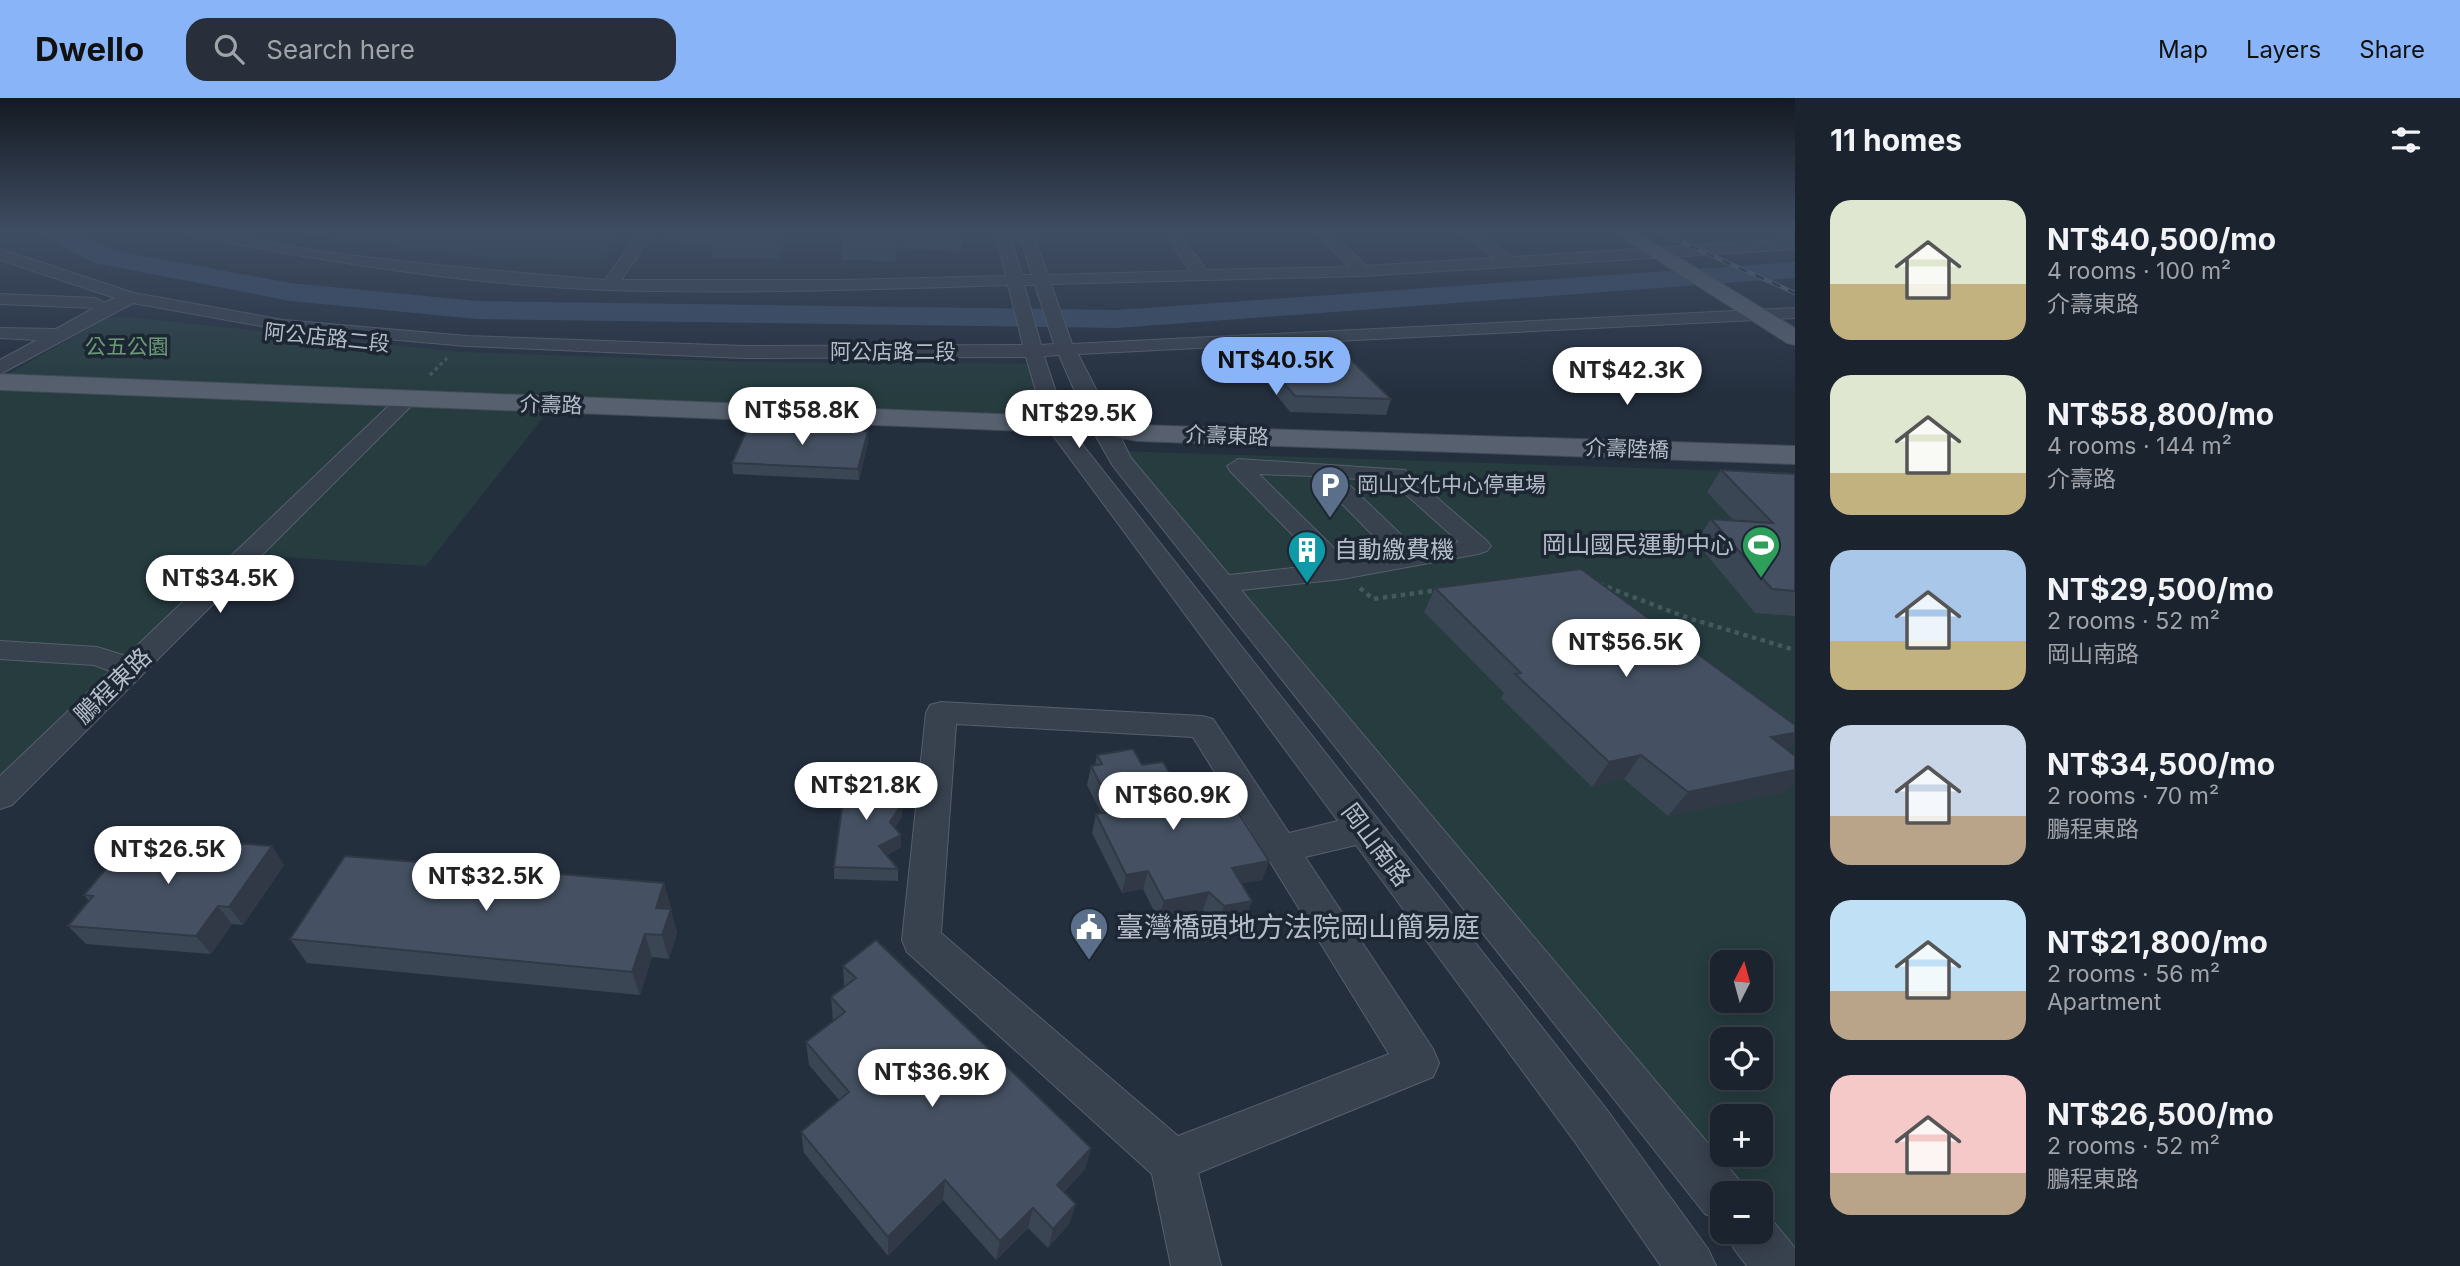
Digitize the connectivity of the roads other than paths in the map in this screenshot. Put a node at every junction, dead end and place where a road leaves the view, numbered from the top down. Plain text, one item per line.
1 (47, 286) edge
2 (90, 286) edge
3 (1016, 286) edge
4 (1044, 286) edge
5 (1727, 286) edge
6 (1727, 286) edge
7 (131, 298) junction
8 (0, 299) edge
9 (102, 305) junction
10 (1778, 315) edge
11 (0, 333) edge
12 (59, 335) junction
13 (1795, 338) edge
14 (1068, 352) junction
15 (1034, 353) junction
16 (0, 368) edge
17 (0, 382) edge
18 (407, 399) junction
19 (1057, 426) junction
20 (1101, 426) junction
21 (1458, 435) junction
22 (1795, 436) edge
23 (1795, 455) edge
24 (1321, 470) junction
25 (1411, 559) junction
26 (1337, 566) junction
27 (1218, 580) junction
28 (0, 650) edge
29 (131, 668) junction
30 (0, 670) edge
31 (0, 796) edge
32 (1364, 829) junction
33 (1280, 849) junction
34 (1172, 1161) junction
35 (1710, 1182) edge
36 (1761, 1244) edge
37 (1196, 1266) edge
38 (1691, 1266) edge
39 (1778, 1266) edge

1 - 9 street, 阿公店路二段
2 - 7 street, 阿公店路二段
3 - 15 street, 岡山南路
4 - 14 street, 岡山南路
5 - 10 main road
6 - 10 main road
7 - 9 street
7 - 15 street, 阿公店路二段
8 - 9 street
9 - 12 street
9 - 15 street, 阿公店路二段
10 - 13 main road
10 - 14 street, 阿公店路二段
11 - 12 street
12 - 16 street
14 - 15 street, 阿公店路二段
14 - 20 street, 岡山南路
15 - 19 street, 岡山南路
17 - 18 main road, 介壽路
18 - 19 main road, 介壽路
18 - 29 street, 鵬程東路
19 - 20 main road, 介壽路
19 - 32 street, 岡山南路
20 - 21 main road, 介壽東路
20 - 27 street, 岡山南路
21 - 22 main road, 介壽陸橋
21 - 23 main road, 介壽陸橋
24 - 25 street
24 - 25 street
24 - 26 street
25 - 26 street
26 - 27 street
27 - 35 street, 岡山南路
28 - 29 street
29 - 30 street
29 - 31 street, 鵬程東路
32 - 33 street
32 - 38 street, 岡山南路
33 - 34 street
33 - 34 street
34 - 37 street
36 - 39 street

